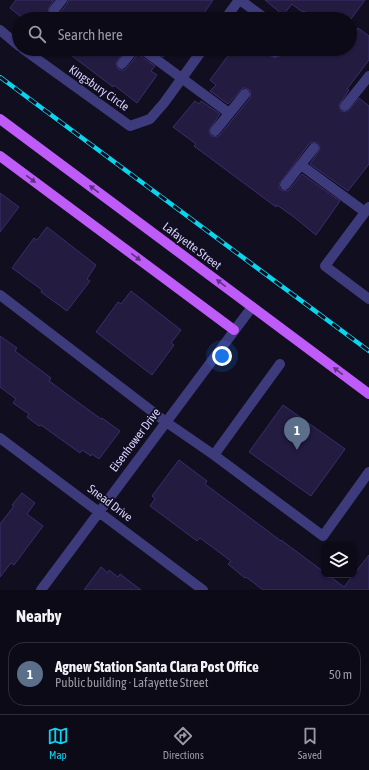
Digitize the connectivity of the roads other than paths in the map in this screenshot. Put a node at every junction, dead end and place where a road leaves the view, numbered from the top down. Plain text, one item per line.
1 (62, 0) edge
2 (240, 0) edge
3 (54, 10) dead end
4 (231, 12) edge
5 (256, 12) edge
6 (0, 30) edge
7 (12, 40) edge
8 (33, 56) edge
9 (128, 56) edge
10 (152, 56) edge
11 (198, 56) edge
12 (122, 64) dead end
13 (369, 76) edge
14 (182, 78) junction
15 (360, 86) junction
16 (369, 93) edge
17 (245, 94) dead end
18 (345, 106) dead end
19 (229, 113) junction
20 (0, 119) edge
21 (215, 131) dead end
22 (314, 148) dead end
23 (0, 156) edge
24 (302, 165) junction
25 (285, 185) dead end
26 (367, 210) edge
27 (0, 295) edge
28 (369, 299) edge
29 (252, 307) junction
30 (234, 330) junction
31 (280, 364) dead end
32 (369, 394) edge
33 (166, 422) junction
34 (0, 438) edge
35 (214, 454) junction
36 (369, 472) edge
37 (99, 511) junction
38 (40, 590) edge
39 (203, 590) edge

1 - 3 street
2 - 4 street
2 - 5 street
6 - 7 street
8 - 14 street, Kingsbury Circle
9 - 12 street
10 - 14 street
11 - 14 street, Kingsbury Circle
13 - 15 street
14 - 19 street
15 - 16 street
15 - 18 street
17 - 19 street
19 - 21 street
29 -> 20 main road, Lafayette Street
22 - 24 street
23 -> 30 main road
24 - 25 street
24 - 26 street
26 - 28 street
27 - 33 street
29 - 30 street, Eisenhower Drive
32 -> 29 main road, Lafayette Street
30 - 33 street, Eisenhower Drive
31 - 35 street
33 - 35 street
33 - 37 street, Eisenhower Drive
34 - 37 street, Snead Drive
35 - 36 street
37 - 38 street, Eisenhower Drive
37 - 39 street, Snead Drive

